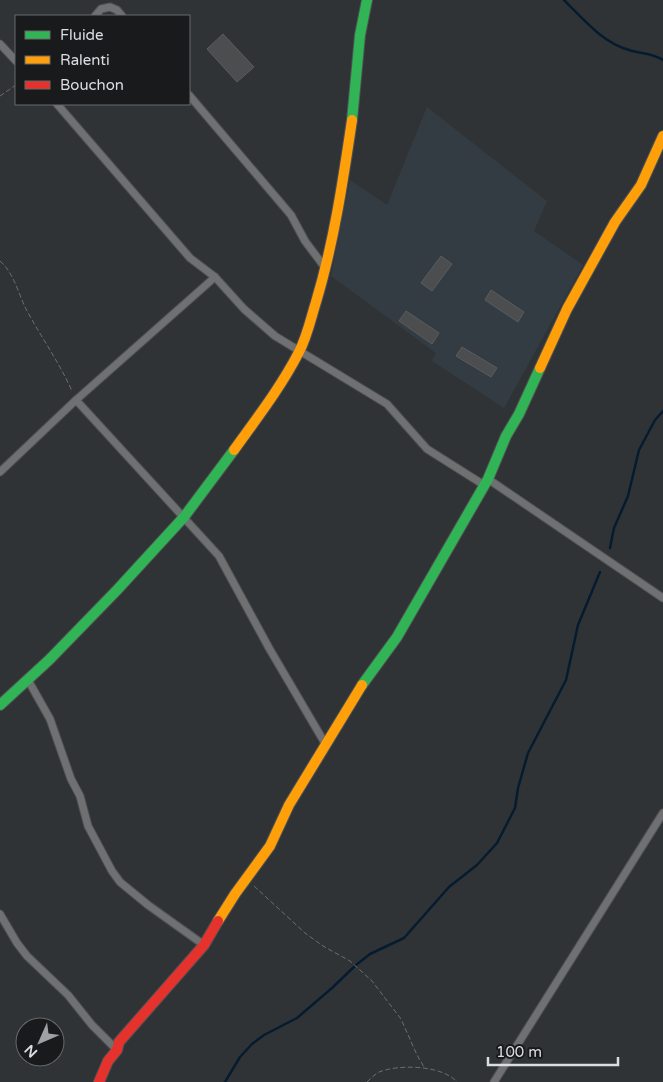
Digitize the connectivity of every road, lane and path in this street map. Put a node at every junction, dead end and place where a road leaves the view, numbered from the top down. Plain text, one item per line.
1 (367, 0) edge
2 (96, 15) edge
3 (121, 15) edge
4 (0, 44) edge
5 (15, 60) edge
6 (15, 86) edge
7 (0, 96) edge
8 (190, 96) edge
9 (58, 105) edge
10 (663, 136) edge
11 (0, 261) edge
12 (326, 269) junction
13 (215, 277) junction
14 (300, 351) junction
15 (76, 400) junction
16 (0, 472) edge
17 (486, 482) junction
18 (184, 517) junction
19 (663, 598) edge
20 (28, 680) junction
21 (0, 705) edge
22 (326, 745) junction
23 (663, 813) edge
24 (246, 879) junction
25 (0, 914) edge
26 (204, 945) junction
27 (117, 1050) junction
28 (424, 1067) junction
29 (99, 1082) edge
30 (367, 1082) edge
31 (457, 1082) edge
32 (494, 1082) edge

1 - 12 street
2 - 3 street
4 - 5 street
6 - 7 path
8 - 12 street
9 - 13 street
10 - 17 street
11 - 15 path
12 - 14 street
13 - 14 street
13 - 15 street
14 - 17 street
14 - 18 street
15 - 16 street
15 - 18 street
17 - 19 street
17 - 22 street
18 - 20 street
18 - 22 street
20 - 21 street
20 - 26 street
22 - 24 street
23 - 32 street
24 - 26 street
24 - 28 path
25 - 27 street
26 - 27 street
27 - 29 street
28 - 30 path
28 - 31 path

